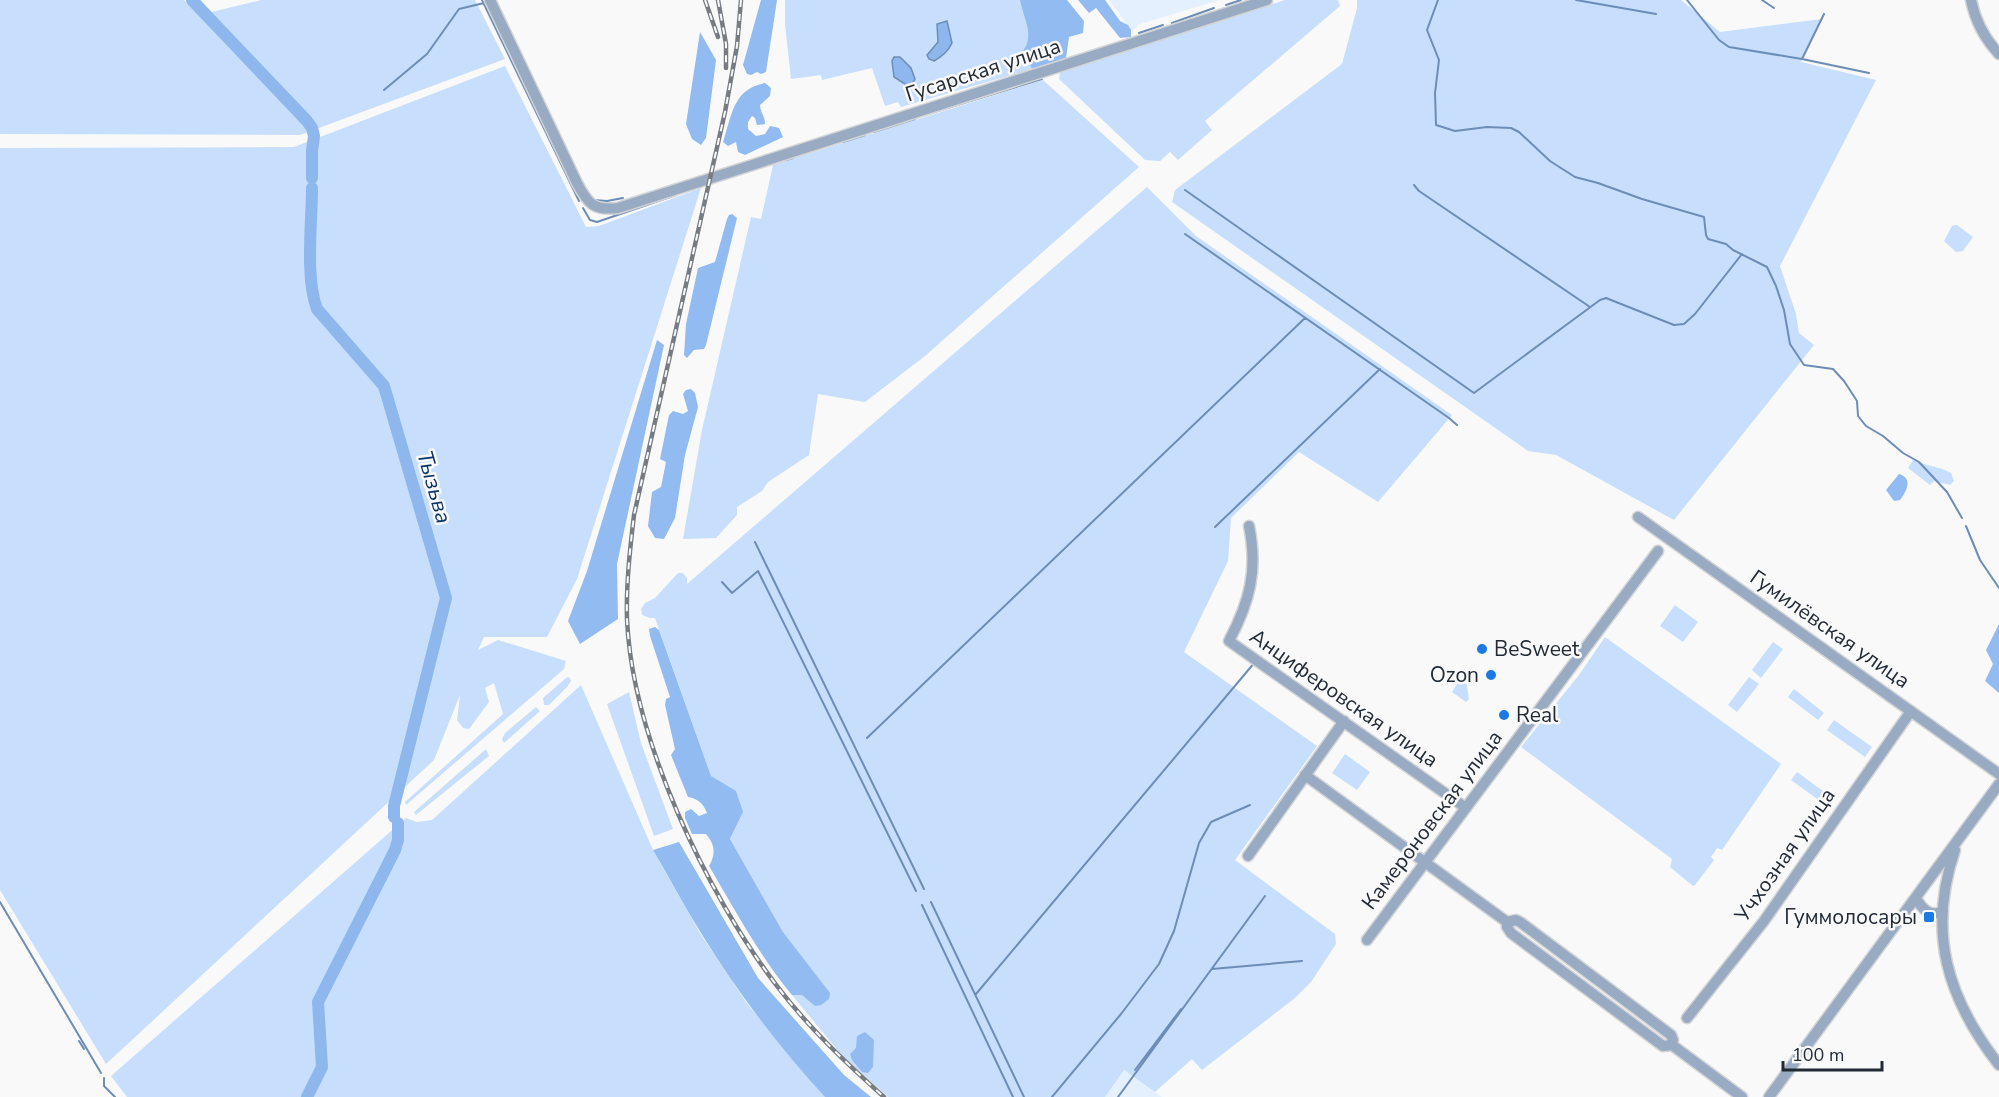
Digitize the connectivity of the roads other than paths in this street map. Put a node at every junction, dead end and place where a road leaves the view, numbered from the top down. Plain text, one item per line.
1 (490, 0) edge
2 (1267, 0) edge
3 (1971, 0) edge
4 (1999, 54) edge
5 (1638, 517) dead end
6 (1249, 526) dead end
7 (1658, 551) dead end
8 (1911, 711) junction
9 (1344, 721) junction
10 (1999, 774) edge
11 (1305, 775) junction
12 (1999, 784) edge
13 (1466, 808) junction
14 (1958, 841) junction
15 (1248, 856) dead end
16 (1426, 862) junction
17 (1916, 898) junction
18 (1943, 911) junction
19 (1507, 922) junction
20 (1367, 940) dead end
21 (1587, 973) junction
22 (1578, 984) junction
23 (1687, 1018) dead end
24 (1672, 1045) junction
25 (1999, 1065) edge
26 (1742, 1097) edge
27 (1769, 1097) edge

1 - 2 street, Гусарская улица
3 - 4 street
5 - 8 street, Гумилёвская улица
6 - 9 street, Анциферовская улица
7 - 13 street, Камероновская улица
8 - 10 street, Гумилёвская улица
8 - 23 street, Учхозная улица
9 - 11 street
9 - 13 street, Анциферовская улица
11 - 15 street
11 - 16 street
12 - 14 street
13 - 16 street, Камероновская улица
14 - 17 street
14 - 18 street
16 - 19 street
16 - 20 street, Камероновская улица
17 - 18 street
17 - 27 street
18 - 25 street
19 - 21 street
19 - 22 street
21 - 22 street
21 - 24 street
22 - 24 street
24 - 26 street

